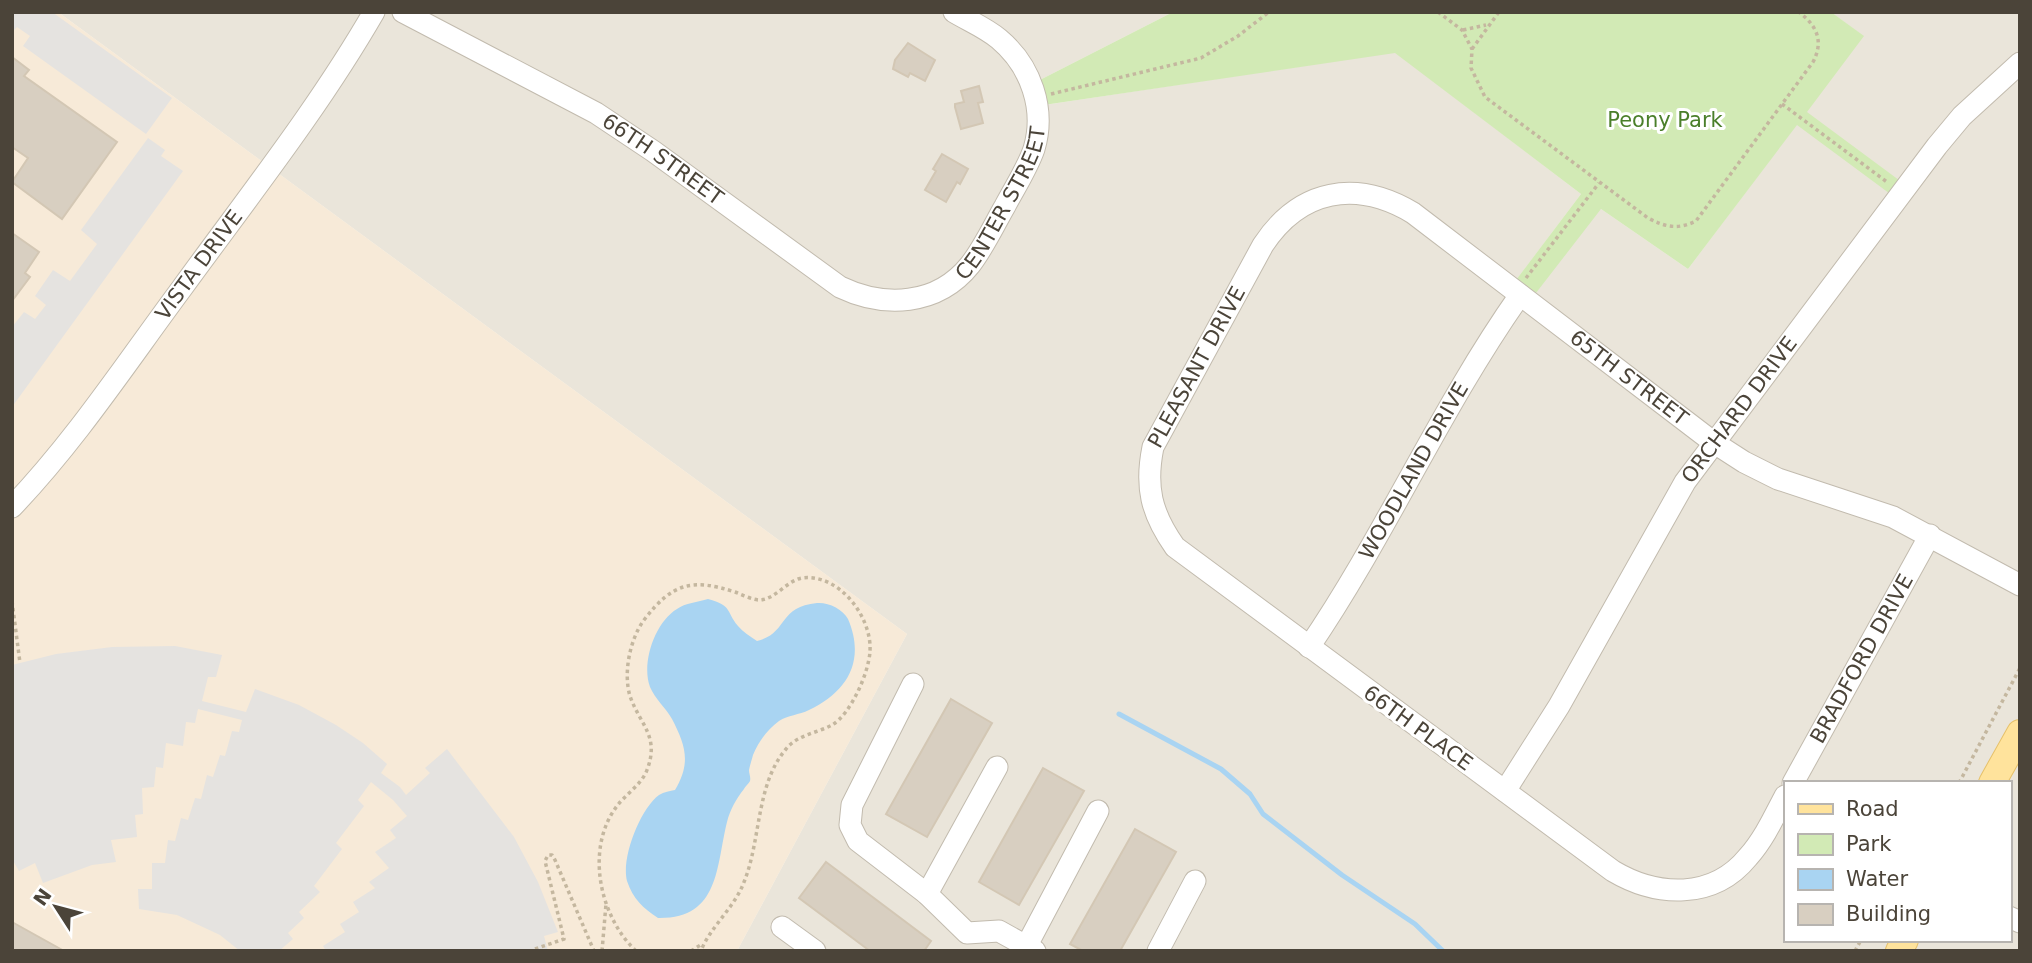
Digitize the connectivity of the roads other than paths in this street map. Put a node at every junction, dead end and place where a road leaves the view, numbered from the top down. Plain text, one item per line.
1 (374, 12) edge
2 (403, 12) edge
3 (954, 12) edge
4 (2020, 63) edge
5 (1263, 245) joint
6 (1518, 293) junction
7 (919, 298) joint
8 (1713, 442) junction
9 (1150, 494) joint
10 (12, 507) edge
11 (1930, 535) junction
12 (2020, 584) edge
13 (1309, 647) junction
14 (913, 684) dead end
15 (2020, 733) edge
16 (997, 767) dead end
17 (1794, 781) edge
18 (1993, 781) edge
19 (1505, 792) junction
20 (1784, 798) edge
21 (1098, 811) dead end
22 (1195, 881) dead end
23 (927, 894) junction
24 (782, 927) dead end
25 (962, 942) edge
26 (1031, 948) edge
27 (815, 951) edge
28 (1158, 951) edge

1 - 10 street, VISTA DRIVE
2 - 7 street, 66TH STREET
3 - 7 street, CENTER STREET
4 - 8 street, ORCHARD DRIVE
5 - 6 street, 65TH STREET
5 - 9 street, PLEASANT DRIVE
6 - 8 street, 65TH STREET
6 - 13 street, WOODLAND DRIVE
8 - 11 street, 65TH STREET
8 - 19 street, ORCHARD DRIVE
9 - 13 street, 66TH PLACE
11 - 12 street, 65TH STREET
11 - 17 street, BRADFORD DRIVE
13 - 19 street, 66TH PLACE
14 - 23 street
15 - 18 main road
16 - 23 street
19 - 20 street, 66TH PLACE
21 - 26 street
22 - 28 street
23 - 25 street
24 - 27 street
25 - 26 street

